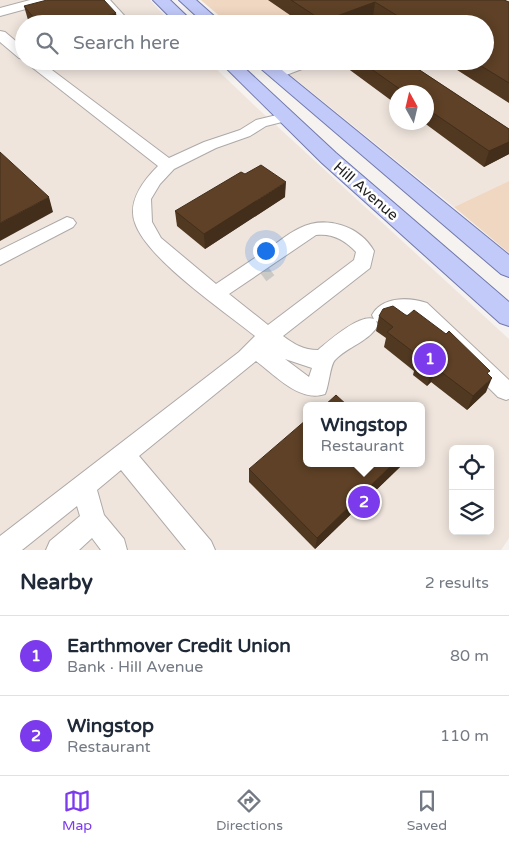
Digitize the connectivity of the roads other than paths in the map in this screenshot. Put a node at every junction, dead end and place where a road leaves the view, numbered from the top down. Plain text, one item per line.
1 (44, 0) edge
2 (103, 0) edge
3 (162, 0) edge
4 (187, 0) edge
5 (0, 12) edge
6 (117, 15) edge
7 (178, 15) edge
8 (204, 15) edge
9 (0, 35) edge
10 (15, 48) edge
11 (43, 70) edge
12 (235, 70) edge
13 (271, 70) edge
14 (286, 70) edge
15 (276, 74) junction
16 (285, 117) junction
17 (302, 132) junction
18 (245, 133) junction
19 (354, 139) junction
20 (168, 164) junction
21 (67, 223) dead end
22 (0, 258) edge
23 (509, 268) edge
24 (345, 277) junction
25 (219, 298) junction
26 (509, 316) edge
27 (262, 342) junction
28 (338, 345) joint
29 (322, 359) junction
30 (506, 391) dead end
31 (124, 456) junction
32 (84, 487) junction
33 (94, 521) junction
34 (115, 548) dead end
35 (2, 550) edge
36 (59, 550) edge
37 (202, 550) edge

1 - 5 lane
2 - 6 lane
3 - 7 main road
4 - 8 main road
9 - 10 lane
11 - 20 lane
12 - 16 main road, Hill Avenue
13 - 15 main road, Hill Avenue
14 - 15 lane
15 - 19 main road, Hill Avenue
16 - 17 main road, Hill Avenue
16 - 18 lane
16 - 19 main road
17 - 18 lane
17 - 26 main road, Hill Avenue
18 - 20 lane
19 - 23 main road, Hill Avenue
20 - 25 lane
21 - 22 lane
24 - 25 lane
24 - 25 lane
24 - 27 lane
25 - 27 lane
27 - 29 lane
27 - 29 lane
27 - 31 lane
28 - 29 lane
28 - 30 lane
31 - 32 lane
31 - 37 lane
32 - 33 lane
32 - 35 lane
33 - 34 lane
33 - 36 lane

